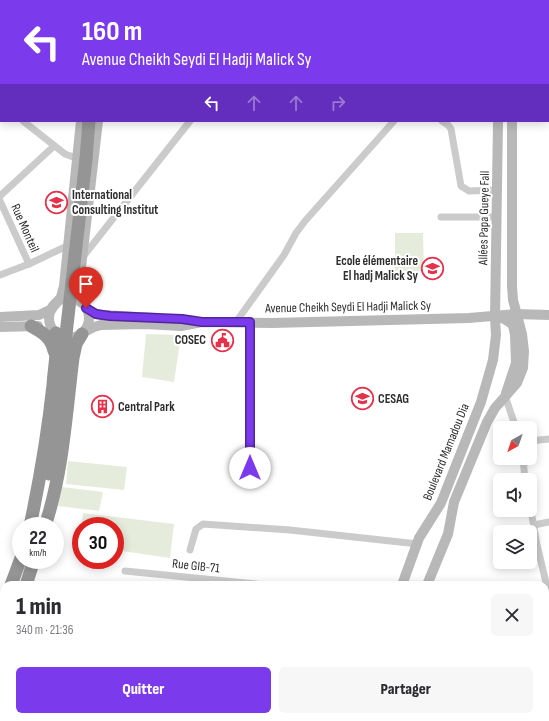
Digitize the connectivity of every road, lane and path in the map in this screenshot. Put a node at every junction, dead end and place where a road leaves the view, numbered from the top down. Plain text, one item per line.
1 (24, 122) edge
2 (81, 122) edge
3 (89, 122) edge
4 (98, 122) edge
5 (189, 122) edge
6 (393, 122) edge
7 (444, 122) edge
8 (498, 122) edge
9 (512, 122) edge
10 (54, 146) junction
11 (76, 158) junction
12 (497, 190) junction
13 (0, 196) edge
14 (0, 201) edge
15 (441, 217) dead end
16 (496, 217) junction
17 (67, 246) junction
18 (82, 258) junction
19 (29, 264) junction
20 (0, 275) edge
21 (83, 305) junction
22 (53, 307) junction
23 (516, 314) junction
24 (547, 315) edge
25 (0, 317) edge
26 (496, 319) junction
27 (202, 322) junction
28 (236, 322) junction
29 (250, 322) junction
30 (516, 325) junction
31 (31, 326) junction
32 (0, 327) edge
33 (55, 332) junction
34 (83, 333) junction
35 (54, 375) junction
36 (505, 396) junction
37 (514, 421) edge
38 (549, 439) edge
39 (537, 440) edge
40 (250, 468) dead end
41 (48, 479) junction
42 (33, 517) edge
43 (34, 517) edge
44 (42, 517) edge
45 (48, 517) edge
46 (532, 517) edge
47 (549, 522) edge
48 (534, 525) joint
49 (537, 539) edge
50 (418, 544) junction
51 (190, 550) dead end
52 (17, 569) edge
53 (31, 569) edge
54 (125, 571) dead end
55 (12, 581) edge
56 (27, 581) edge
57 (198, 581) edge
58 (404, 581) edge
59 (429, 581) edge
60 (546, 581) edge

1 - 10 street
2 - 11 street
3 - 41 highway, bridge
4 - 18 street
5 - 18 street
6 - 28 street
7 - 12 street
8 - 12 street, Allées Papa Gueye Fall
9 - 23 street
10 - 11 street
10 - 13 street
11 - 17 street
12 - 16 street, Allées Papa Gueye Fall
14 - 19 street, Rue Monteil
15 - 16 street
16 - 26 street, Allées Papa Gueye Fall
17 - 19 street
17 - 22 street
18 - 21 street
19 - 20 street
21 - 22 street
21 - 27 street, Avenue Cheikh Seydi El Hadji Malick Sy
21 - 34 street
22 - 25 street
22 - 33 street
23 - 24 street, Avenue Cheikh Seydi El Hadji Malick Sy
23 - 26 street, Avenue Cheikh Seydi El Hadji Malick Sy
23 - 30 street, Boulevard Mamadou Dia
24 - 30 street
26 - 29 street, Avenue Cheikh Seydi El Hadji Malick Sy
26 - 30 street
26 - 50 street, Boulevard Mamadou Dia
27 - 28 street, Avenue Cheikh Seydi El Hadji Malick Sy
27 - 34 street, Avenue Cheikh Seydi El Hadji Malick Sy
28 - 29 street, Avenue Cheikh Seydi El Hadji Malick Sy
29 - 40 street
30 - 36 street, Boulevard Mamadou Dia
31 - 32 street
31 - 33 street
31 - 35 highway
33 - 34 street
33 - 35 highway
34 - 45 highway
35 - 42 highway
36 - 37 street
36 - 59 street, Boulevard Mamadou Dia
38 - 39 street
41 - 43 highway
41 - 44 highway
46 - 48 street
47 - 48 street
49 - 60 street
50 - 51 street
50 - 58 street, Boulevard Mamadou Dia
52 - 55 highway
53 - 56 highway
54 - 57 street, Rue GIB-71

